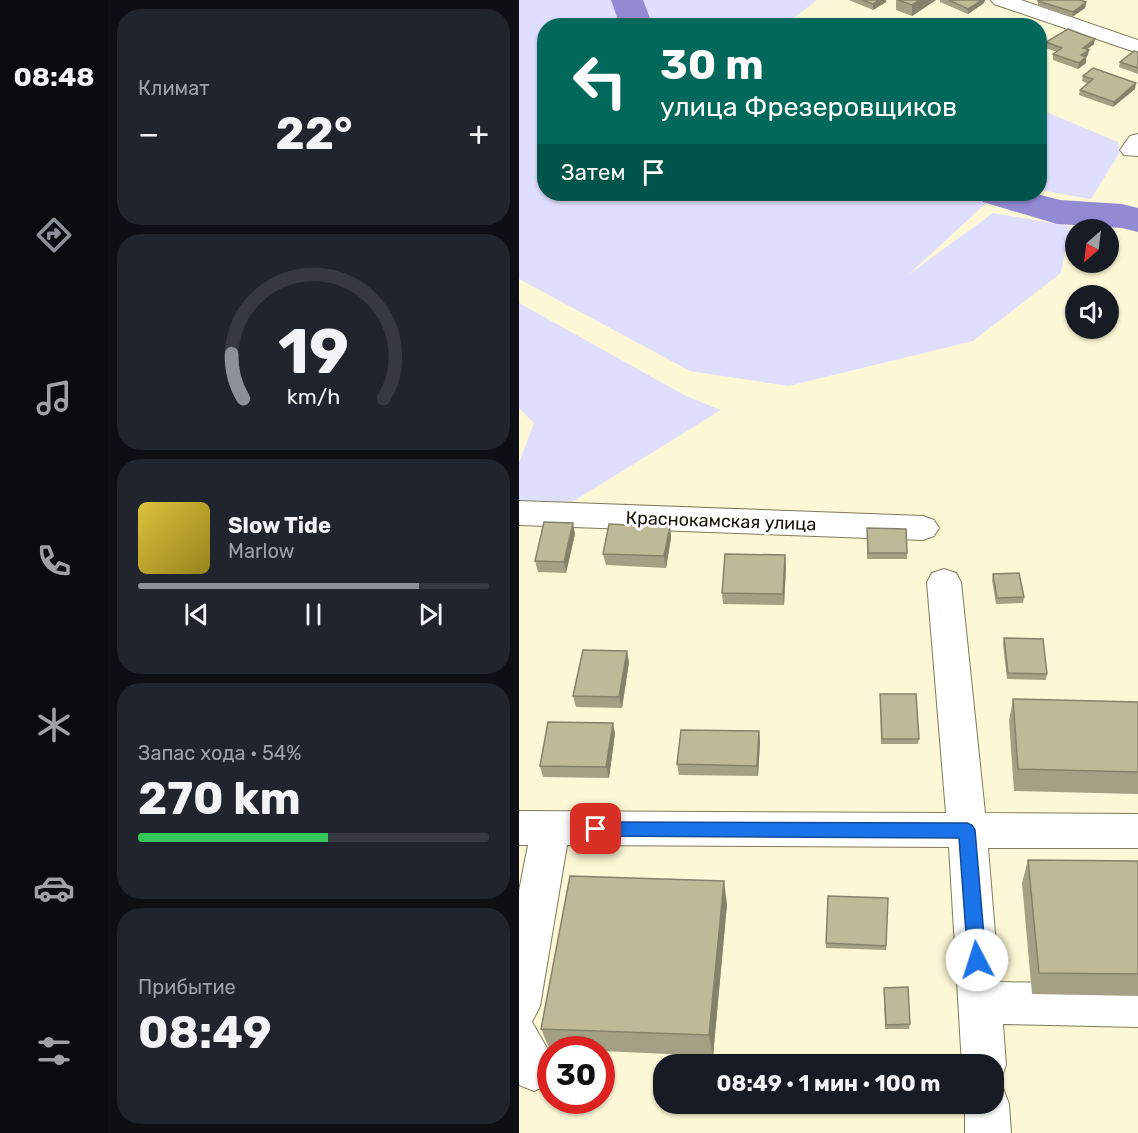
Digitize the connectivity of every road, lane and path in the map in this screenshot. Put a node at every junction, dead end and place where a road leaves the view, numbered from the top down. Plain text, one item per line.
1 (1001, 0) edge
2 (1138, 47) edge
3 (519, 513) edge
4 (923, 528) dead end
5 (944, 582) dead end
6 (535, 828) edge
7 (967, 830) junction
8 (1138, 831) edge
9 (981, 1003) junction
10 (519, 1006) edge
11 (1138, 1006) edge
12 (983, 1054) edge
13 (987, 1114) edge
14 (988, 1133) edge

1 - 2 street
3 - 4 street, Краснокамская улица
5 - 7 street
6 - 7 street
6 - 10 street
7 - 8 street
7 - 9 street
9 - 11 street
9 - 12 street
13 - 14 street

